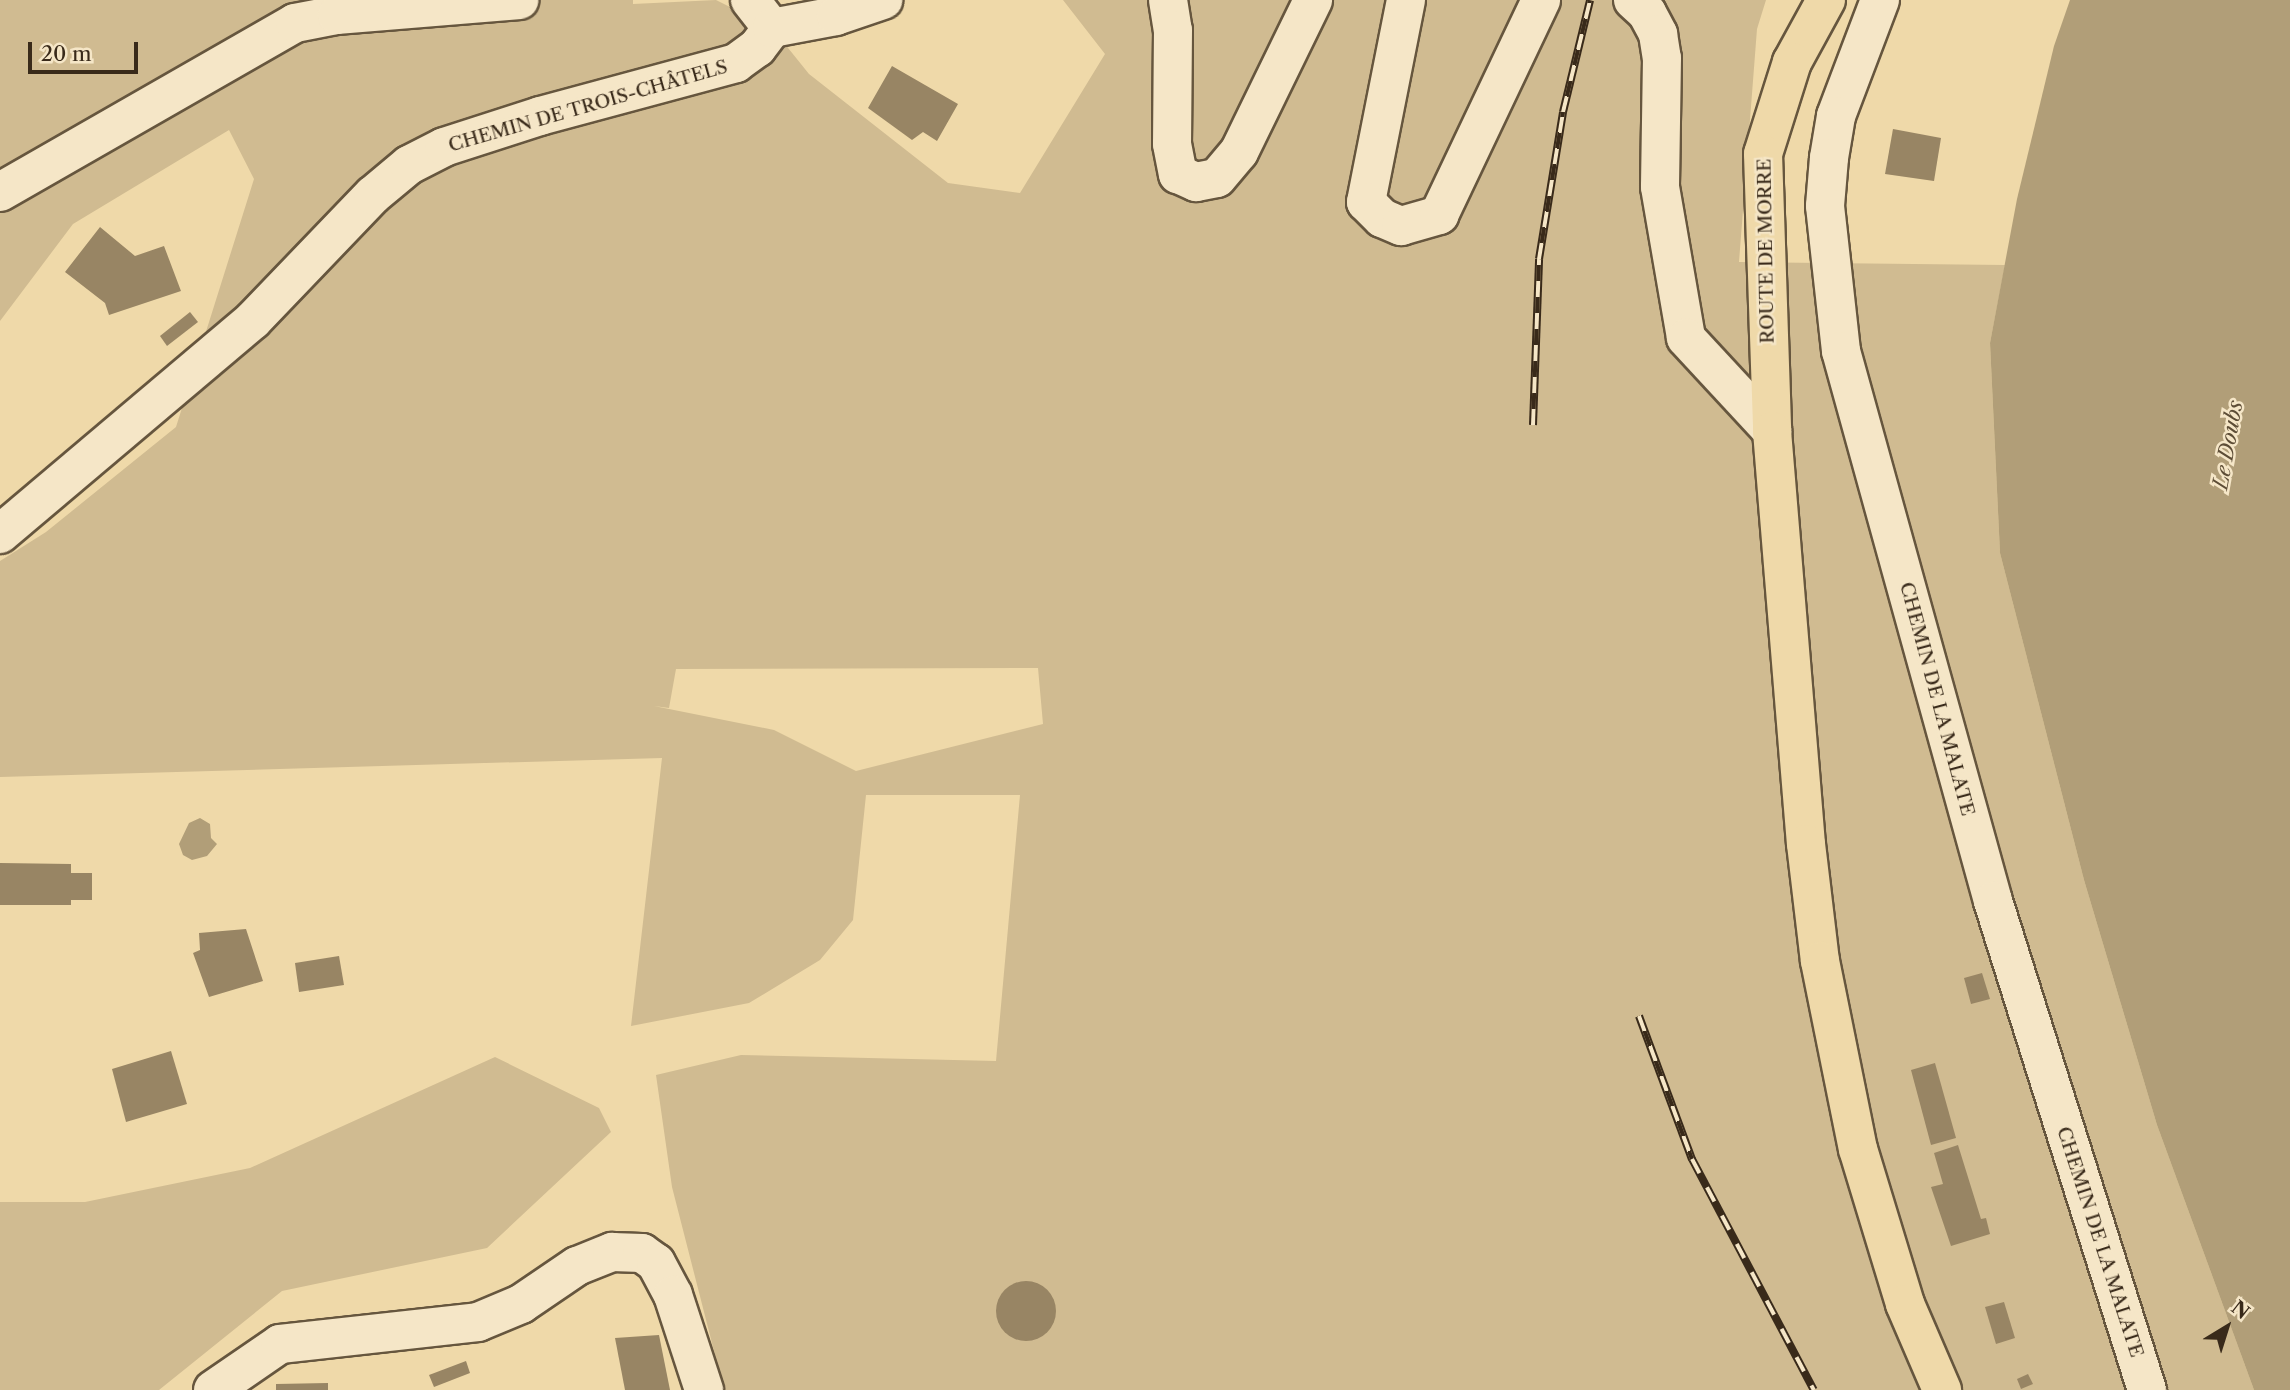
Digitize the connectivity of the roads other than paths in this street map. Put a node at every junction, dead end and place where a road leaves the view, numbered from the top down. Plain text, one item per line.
1 (519, 0) edge
2 (883, 0) edge
3 (1168, 0) edge
4 (1313, 0) edge
5 (1406, 0) edge
6 (1541, 0) edge
7 (1633, 0) edge
8 (1826, 0) edge
9 (1880, 0) edge
10 (761, 14) edge
11 (0, 192) edge
12 (1772, 430) junction
13 (0, 534) edge
14 (214, 1390) edge
15 (704, 1390) edge
16 (1942, 1390) edge
17 (2147, 1390) edge

1 - 11 street
2 - 10 street, CHEMIN DE TROIS-CHÂTELS
3 - 4 street
5 - 6 street
7 - 12 street
8 - 12 main road, ROUTE DE MORRE
9 - 17 street, CHEMIN DE LA MALATE
10 - 13 street, CHEMIN DE TROIS-CHÂTELS
12 - 16 main road, ROUTE DE MORRE
14 - 15 street

